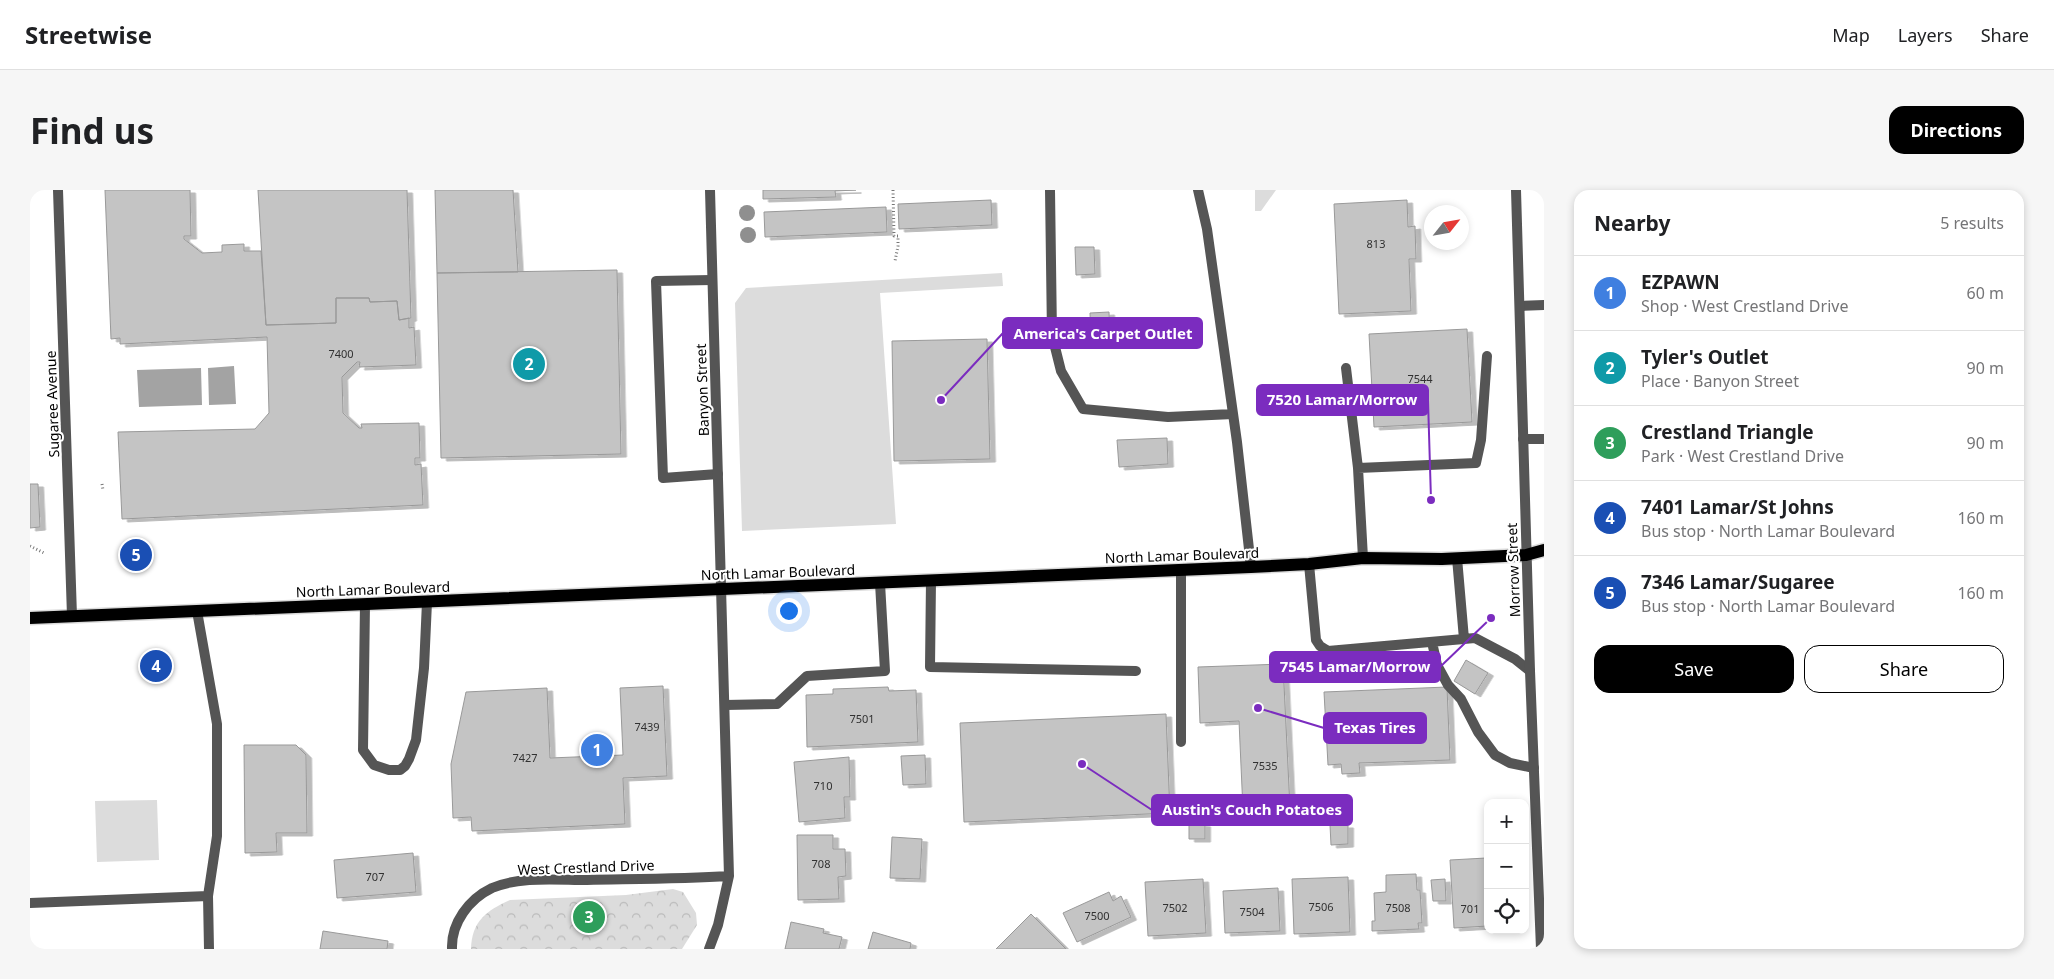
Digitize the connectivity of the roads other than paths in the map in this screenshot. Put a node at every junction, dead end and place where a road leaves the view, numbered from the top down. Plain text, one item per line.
1 (58, 190) edge
2 (710, 190) edge
3 (1050, 190) edge
4 (1198, 190) edge
5 (1516, 190) edge
6 (712, 280) junction
7 (1544, 305) edge
8 (1520, 306) junction
9 (1487, 356) dead end
10 (1346, 368) dead end
11 (1233, 414) junction
12 (1524, 439) junction
13 (1544, 439) edge
14 (1358, 468) junction
15 (718, 474) junction
16 (1544, 550) edge
17 (1526, 555) junction
18 (1363, 558) junction
19 (1457, 558) junction
20 (1544, 560) edge
21 (1308, 564) junction
22 (1251, 567) junction
23 (1181, 570) junction
24 (931, 580) junction
25 (880, 583) junction
26 (722, 589) junction
27 (428, 602) junction
28 (366, 604) junction
29 (197, 611) junction
30 (72, 616) junction
31 (30, 618) edge
32 (1464, 639) junction
33 (1432, 642) junction
34 (1136, 671) dead end
35 (1530, 671) junction
36 (725, 705) junction
37 (1181, 742) dead end
38 (1537, 773) edge
39 (729, 876) junction
40 (208, 896) junction
41 (30, 903) edge
42 (209, 949) edge
43 (452, 949) edge
44 (709, 949) edge
45 (1541, 949) edge

1 - 30 street, Sugaree Avenue
2 - 6 street, Banyon Street
3 - 11 street
4 - 11 street
5 - 8 street, Morrow Street
6 - 15 street, Banyon Street
6 - 15 street
7 - 8 street
8 - 12 street, Morrow Street
9 - 14 street
10 - 14 street
11 - 22 street
12 - 13 street
12 - 17 street, Morrow Street
14 - 18 street
15 - 26 street, Banyon Street
16 - 17 main road, North Lamar Boulevard
17 - 19 main road, North Lamar Boulevard
17 - 20 main road, North Lamar Boulevard
17 - 35 street, Morrow Street
18 - 19 main road, North Lamar Boulevard
18 - 21 main road, North Lamar Boulevard
19 - 32 street
21 - 22 main road, North Lamar Boulevard
21 - 33 street
22 - 23 main road, North Lamar Boulevard
23 - 24 main road, North Lamar Boulevard
23 - 37 street
24 - 25 main road, North Lamar Boulevard
24 - 34 street
25 - 26 main road, North Lamar Boulevard
25 - 36 street
26 - 27 main road, North Lamar Boulevard
26 - 36 street
27 - 28 main road, North Lamar Boulevard
27 - 28 street
28 - 29 main road, North Lamar Boulevard
29 - 30 main road, North Lamar Boulevard
29 - 40 street
30 - 31 main road, North Lamar Boulevard
32 - 33 street
32 - 35 street
33 - 38 street
35 - 38 street, Morrow Street
36 - 39 street
38 - 45 street, Morrow Street
39 - 43 street, West Crestland Drive
39 - 44 street
40 - 41 street
40 - 42 street

